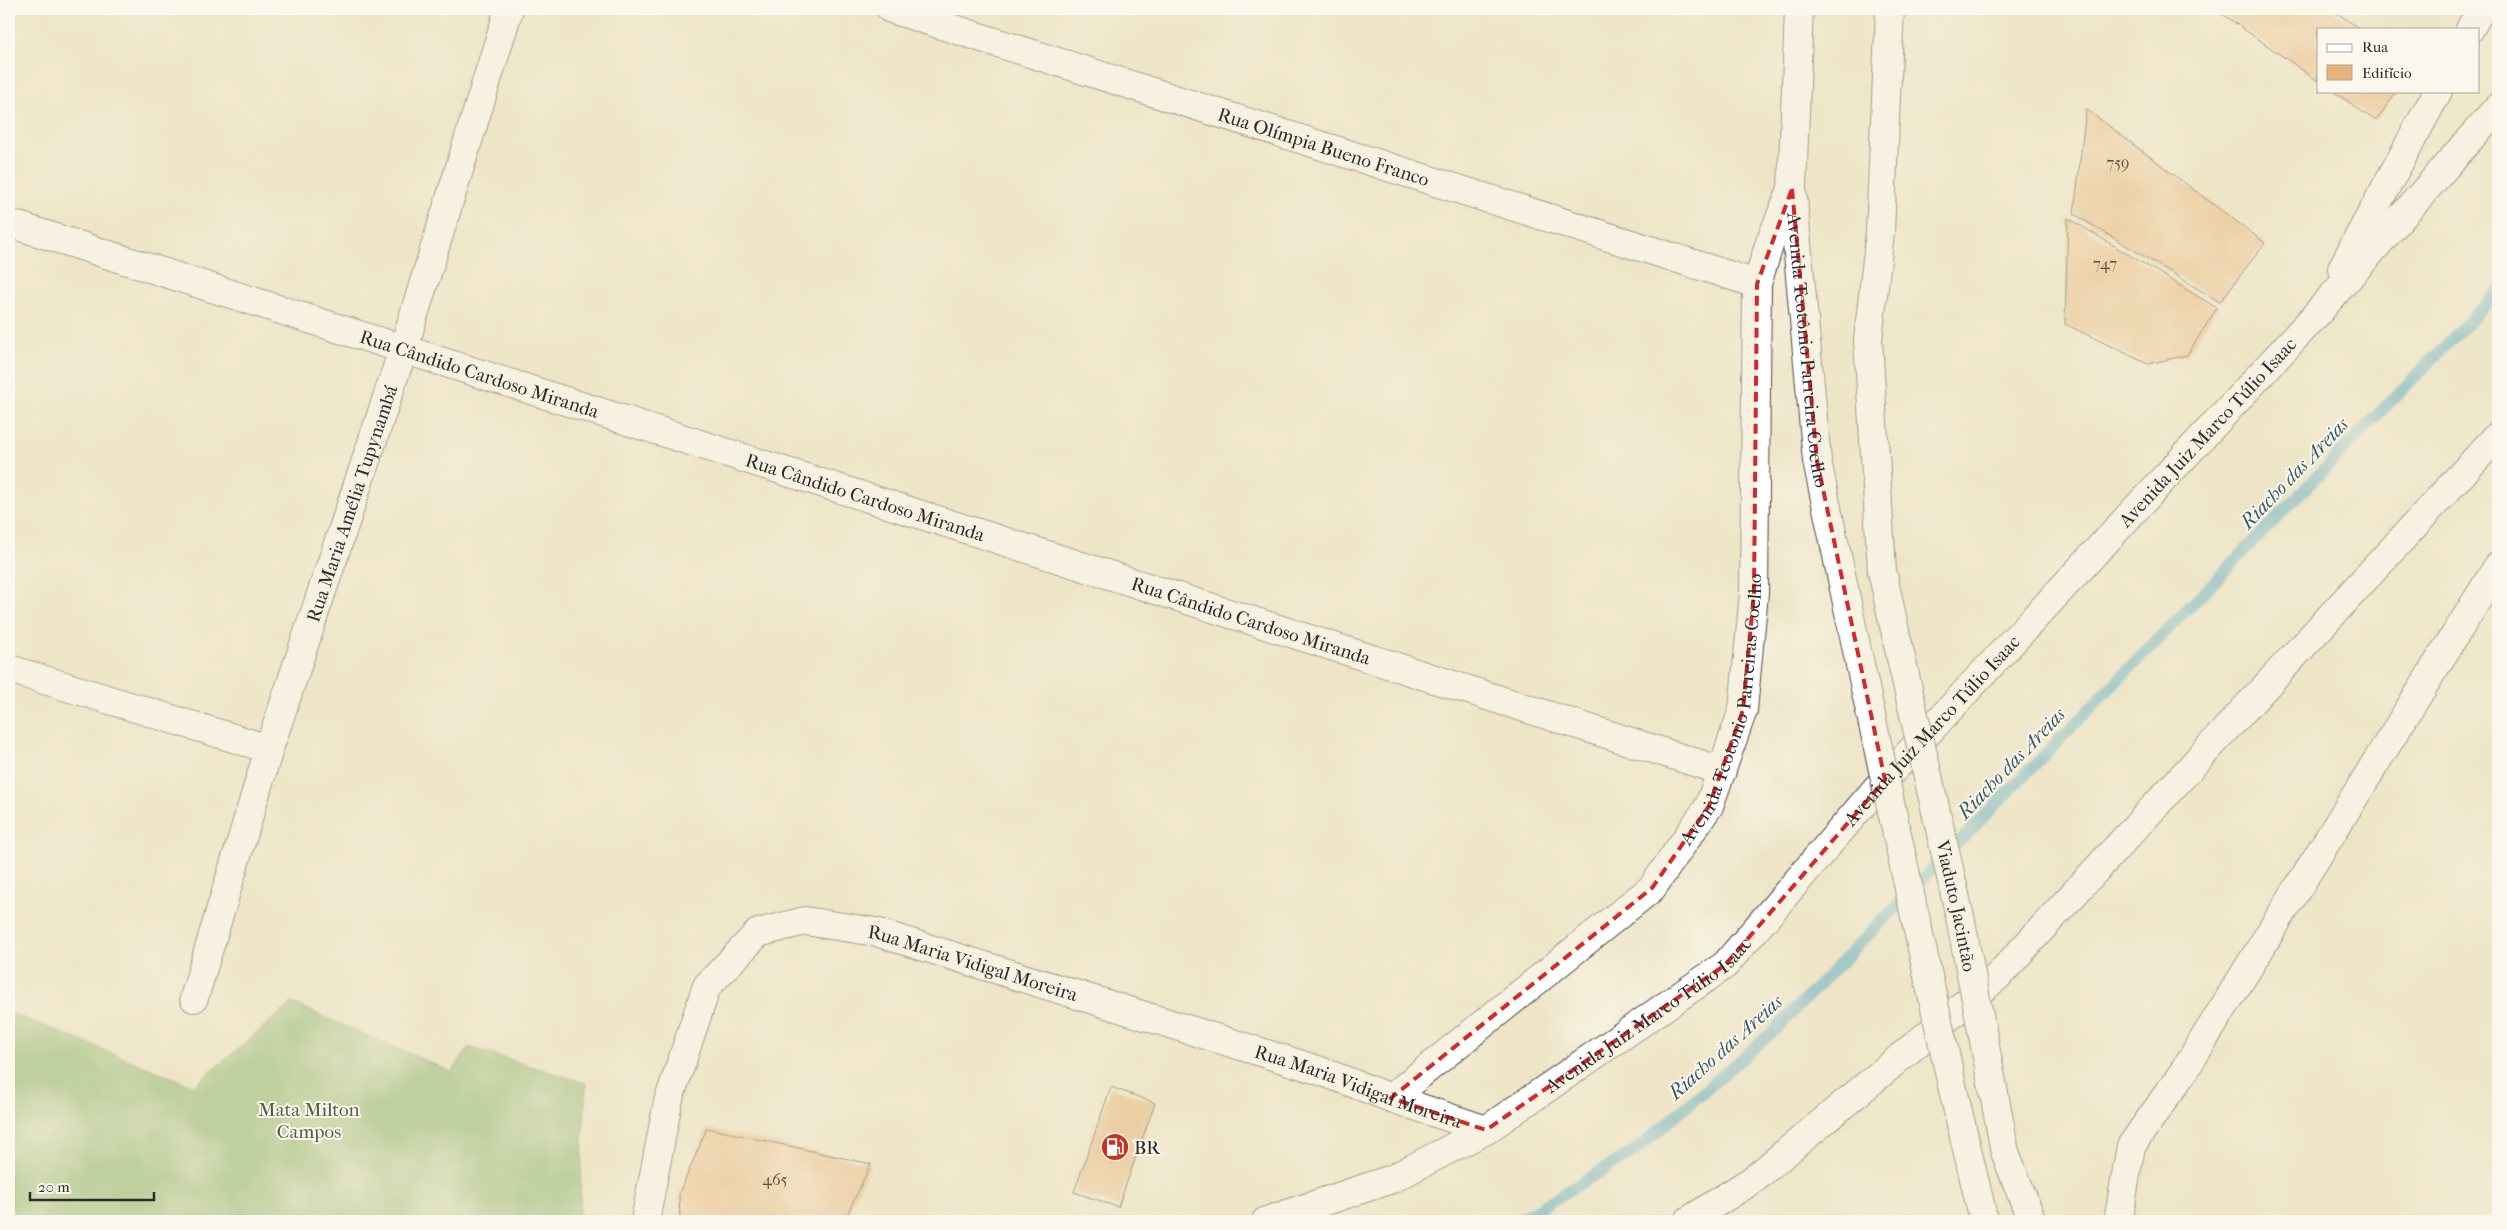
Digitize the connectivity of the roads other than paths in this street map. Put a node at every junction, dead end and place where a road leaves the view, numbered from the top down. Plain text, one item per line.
1 (509, 9) edge
2 (891, 9) edge
3 (1799, 9) edge
4 (1890, 9) edge
5 (2481, 9) edge
6 (2471, 28) edge
7 (2437, 92) edge
8 (2498, 107) edge
9 (1792, 189) junction
10 (9, 223) edge
11 (1757, 284) junction
12 (2314, 317) junction
13 (403, 350) junction
14 (2498, 435) edge
15 (2498, 566) edge
16 (9, 669) edge
17 (269, 750) junction
18 (1722, 772) junction
19 (194, 998) dead end
20 (1391, 1098) junction
21 (1486, 1130) junction
22 (645, 1221) edge
23 (1266, 1221) edge
24 (1688, 1221) edge
25 (1984, 1221) edge
26 (2032, 1221) edge
27 (2118, 1221) edge

1 - 13 main road, Rua Maria Amélia Tupynambá
2 - 11 main road, Rua Olímpia Bueno Franco
3 - 9 main road, Avenida Teotônio Parreira Coelho
4 - 26 main road, Viaduto Jacintão, bridge
5 - 6 main road
7 - 12 main road
8 - 12 main road, Avenida Juiz Marco Túlio Isaac
9 - 11 main road, Avenida Teotonio Parreiras Coelho
9 - 25 main road, Avenida Teotônio Parreira Coelho, bridge
10 - 13 main road, Rua Cândido Cardoso Miranda
11 - 18 main road, Avenida Teotonio Parreiras Coelho
12 - 21 main road, Avenida Juiz Marco Túlio Isaac
13 - 17 main road, Rua Maria Amélia Tupynambá
13 - 18 main road, Rua Cândido Cardoso Miranda
14 - 24 main road
15 - 27 main road
16 - 17 main road
17 - 19 main road, Rua Maria Amélia Tupynambá
18 - 20 main road, Avenida Teotonio Parreiras Coelho
20 - 21 main road, Rua Maria Vidigal Moreira
20 - 22 main road, Rua Maria Vidigal Moreira
21 - 23 main road, Avenida Juiz Marco Túlio Isaac

